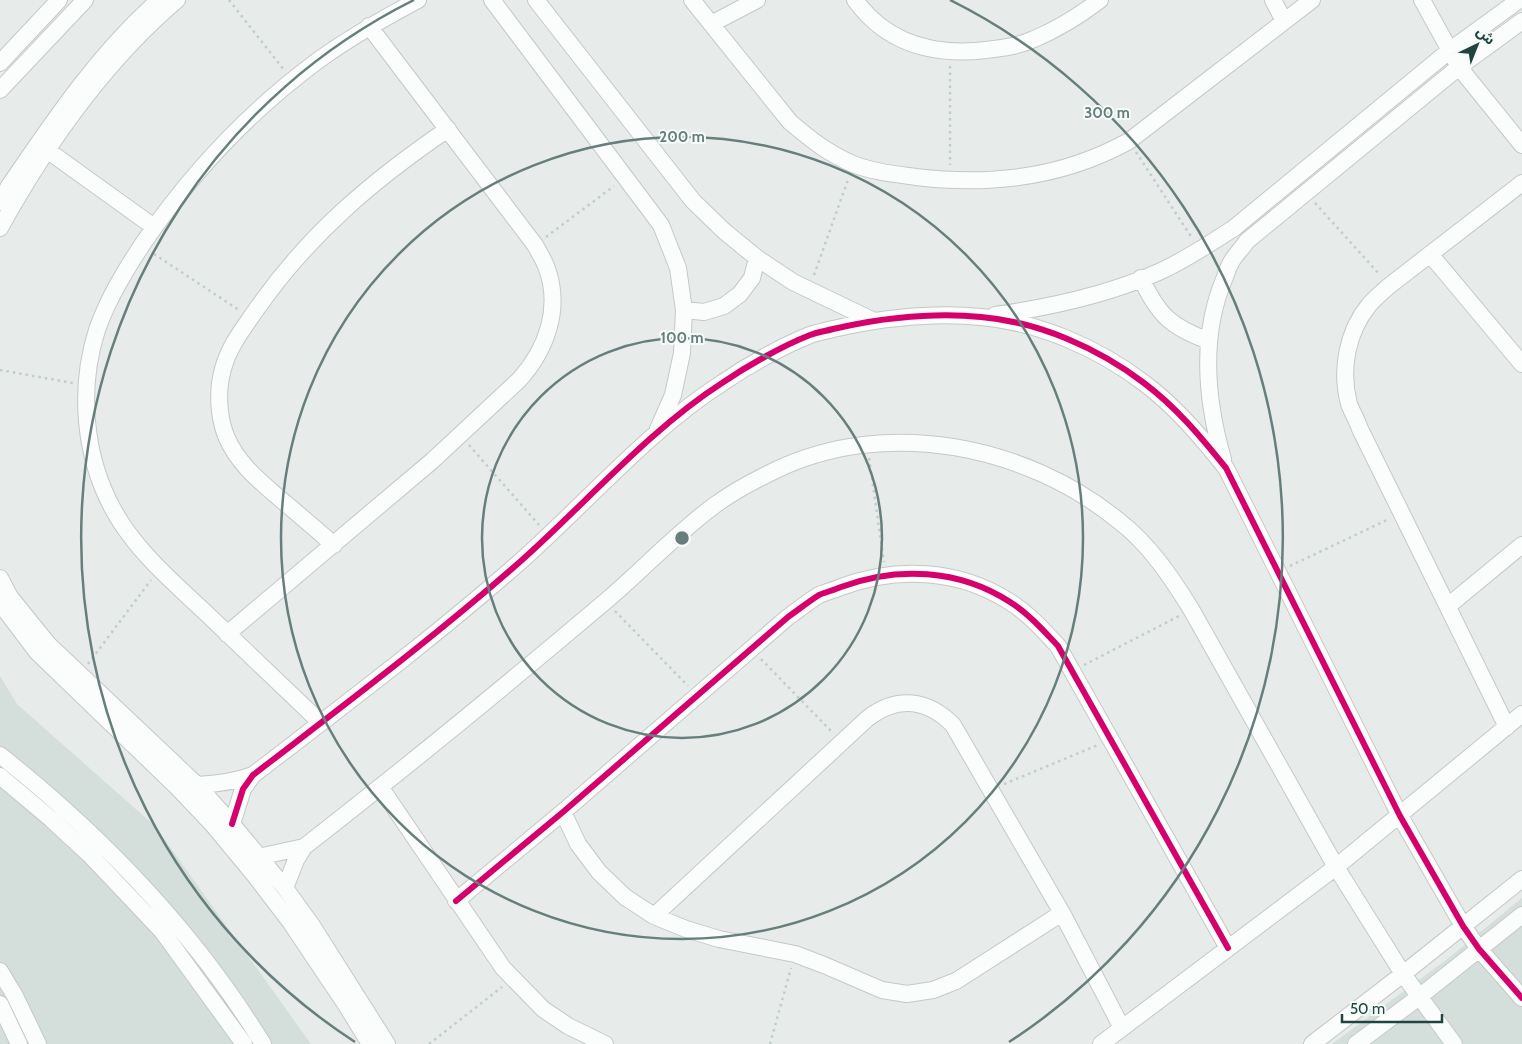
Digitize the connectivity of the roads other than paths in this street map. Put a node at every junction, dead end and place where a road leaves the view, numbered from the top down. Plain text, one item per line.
1 (59, 0) edge
2 (85, 0) edge
3 (159, 0) edge
4 (177, 0) edge
5 (418, 0) edge
6 (492, 0) edge
7 (536, 0) edge
8 (692, 0) edge
9 (757, 0) edge
10 (855, 0) edge
11 (1100, 0) edge
12 (1273, 0) edge
13 (1312, 0) edge
14 (1422, 0) edge
15 (1519, 0) edge
16 (1284, 21) junction
17 (1522, 21) edge
18 (711, 24) junction
19 (369, 26) junction
20 (1449, 51) junction
21 (0, 63) edge
22 (1459, 67) junction
23 (0, 90) edge
24 (448, 130) junction
25 (1522, 145) edge
26 (43, 147) junction
27 (1522, 184) edge
28 (0, 202) edge
29 (0, 228) edge
30 (154, 228) junction
31 (1430, 254) junction
32 (757, 258) junction
33 (1141, 278) junction
34 (684, 310) junction
35 (982, 317) junction
36 (872, 320) junction
37 (1209, 340) junction
38 (1522, 364) edge
39 (656, 434) junction
40 (1226, 468) junction
41 (334, 545) junction
42 (1522, 545) edge
43 (0, 578) edge
44 (0, 604) edge
45 (1448, 606) junction
46 (227, 634) junction
47 (1522, 714) edge
48 (321, 723) junction
49 (1507, 727) junction
50 (0, 755) edge
51 (0, 776) edge
52 (253, 776) junction
53 (197, 785) junction
54 (381, 788) junction
55 (563, 812) junction
56 (1400, 816) junction
57 (232, 824) junction
58 (304, 847) junction
59 (258, 857) junction
60 (1336, 867) junction
61 (1522, 879) edge
62 (285, 888) junction
63 (456, 901) junction
64 (1062, 913) junction
65 (1522, 915) edge
66 (654, 916) junction
67 (1463, 926) junction
68 (1228, 948) junction
69 (1479, 949) junction
70 (0, 971) edge
71 (1403, 974) junction
72 (1419, 997) junction
73 (1522, 998) edge
74 (0, 1004) edge
75 (1122, 1028) junction
76 (19, 1044) edge
77 (38, 1044) edge
78 (244, 1044) edge
79 (263, 1044) edge
80 (370, 1044) edge
81 (387, 1044) edge
82 (605, 1044) edge
83 (1101, 1044) edge
84 (1312, 1044) edge
85 (1356, 1044) edge
86 (1454, 1044) edge

1 - 21 street
2 - 23 street
3 - 26 street
4 - 26 street
5 - 19 street
6 - 34 street
7 - 32 street
8 - 18 street
9 - 18 street
10 - 11 street
12 - 16 street
13 - 16 street
14 - 20 street
15 - 20 street
16 - 18 street
17 - 22 street
19 - 24 street
19 - 30 street
20 - 22 street
20 - 33 street
22 - 25 street
22 - 37 street
24 - 41 street
24 - 41 street
26 - 28 street
26 - 29 street
26 - 30 street
27 - 31 street
30 - 46 street
31 - 38 street
31 - 45 street
32 - 34 street
32 - 36 street
33 - 35 street
33 - 37 street
34 - 39 street
35 - 36 street
35 - 40 street
36 - 39 street
37 - 40 street
39 - 48 street
40 - 56 street
41 - 46 street
42 - 45 street
43 - 53 street
44 - 80 street
45 - 49 street
46 - 48 street
47 - 49 street
48 - 52 street
49 - 56 street
50 - 79 street
51 - 78 street
52 - 53 street
52 - 57 street
53 - 57 street
54 - 58 street
54 - 60 street
54 - 63 street
55 - 63 street
55 - 66 street
55 - 68 street
56 - 60 street
56 - 67 street
57 - 59 street
58 - 59 street
58 - 62 street
59 - 62 street
60 - 68 street
60 - 71 street
61 - 67 street
62 - 81 street
63 - 82 street
64 - 66 street
64 - 66 street
64 - 75 street
65 - 69 street
67 - 69 street
67 - 71 street
68 - 75 street
69 - 72 street
69 - 73 street
70 - 77 street
71 - 72 street
71 - 84 street
72 - 85 street
72 - 86 street
74 - 76 street
75 - 83 street

